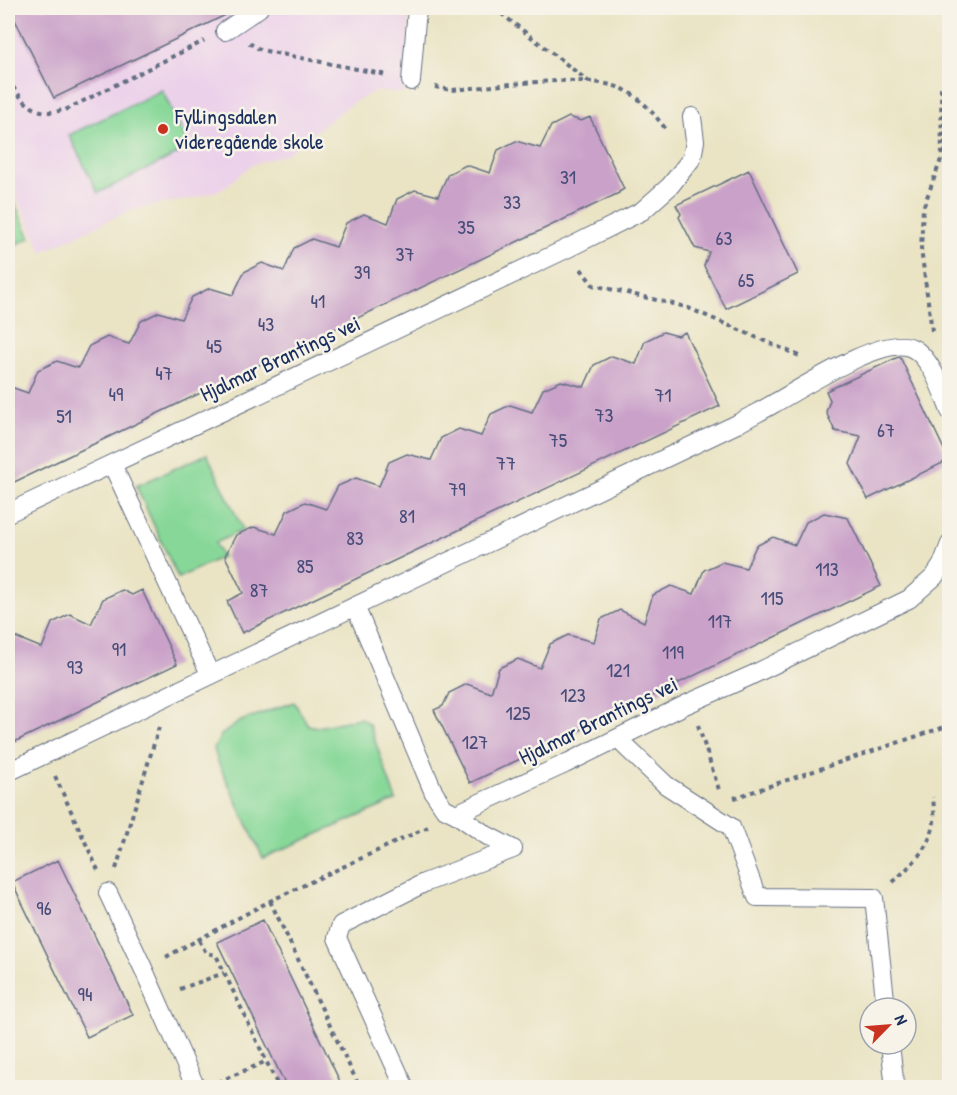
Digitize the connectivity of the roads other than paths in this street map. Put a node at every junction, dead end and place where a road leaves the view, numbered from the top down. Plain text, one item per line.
1 (258, 8) edge
2 (417, 8) edge
3 (225, 31) road end
4 (411, 81) road end
5 (692, 117) dead end
6 (950, 411) edge
7 (112, 464) junction
8 (8, 513) edge
9 (950, 544) edge
10 (355, 606) junction
11 (210, 675) junction
12 (625, 746) dead end
13 (8, 772) edge
14 (456, 814) junction
15 (108, 893) road end
16 (885, 996) edge
17 (891, 1056) edge
18 (196, 1088) edge
19 (405, 1088) edge
20 (895, 1088) edge

1 - 3 lane
2 - 4 lane
5 - 7 lane, Hjalmar Brantings vei
6 - 10 lane
7 - 8 lane, Hjalmar Brantings vei
7 - 11 lane
9 - 14 lane, Hjalmar Brantings vei
10 - 11 lane
10 - 14 lane
11 - 13 lane
12 - 16 lane
14 - 19 lane
15 - 18 lane
17 - 20 lane

